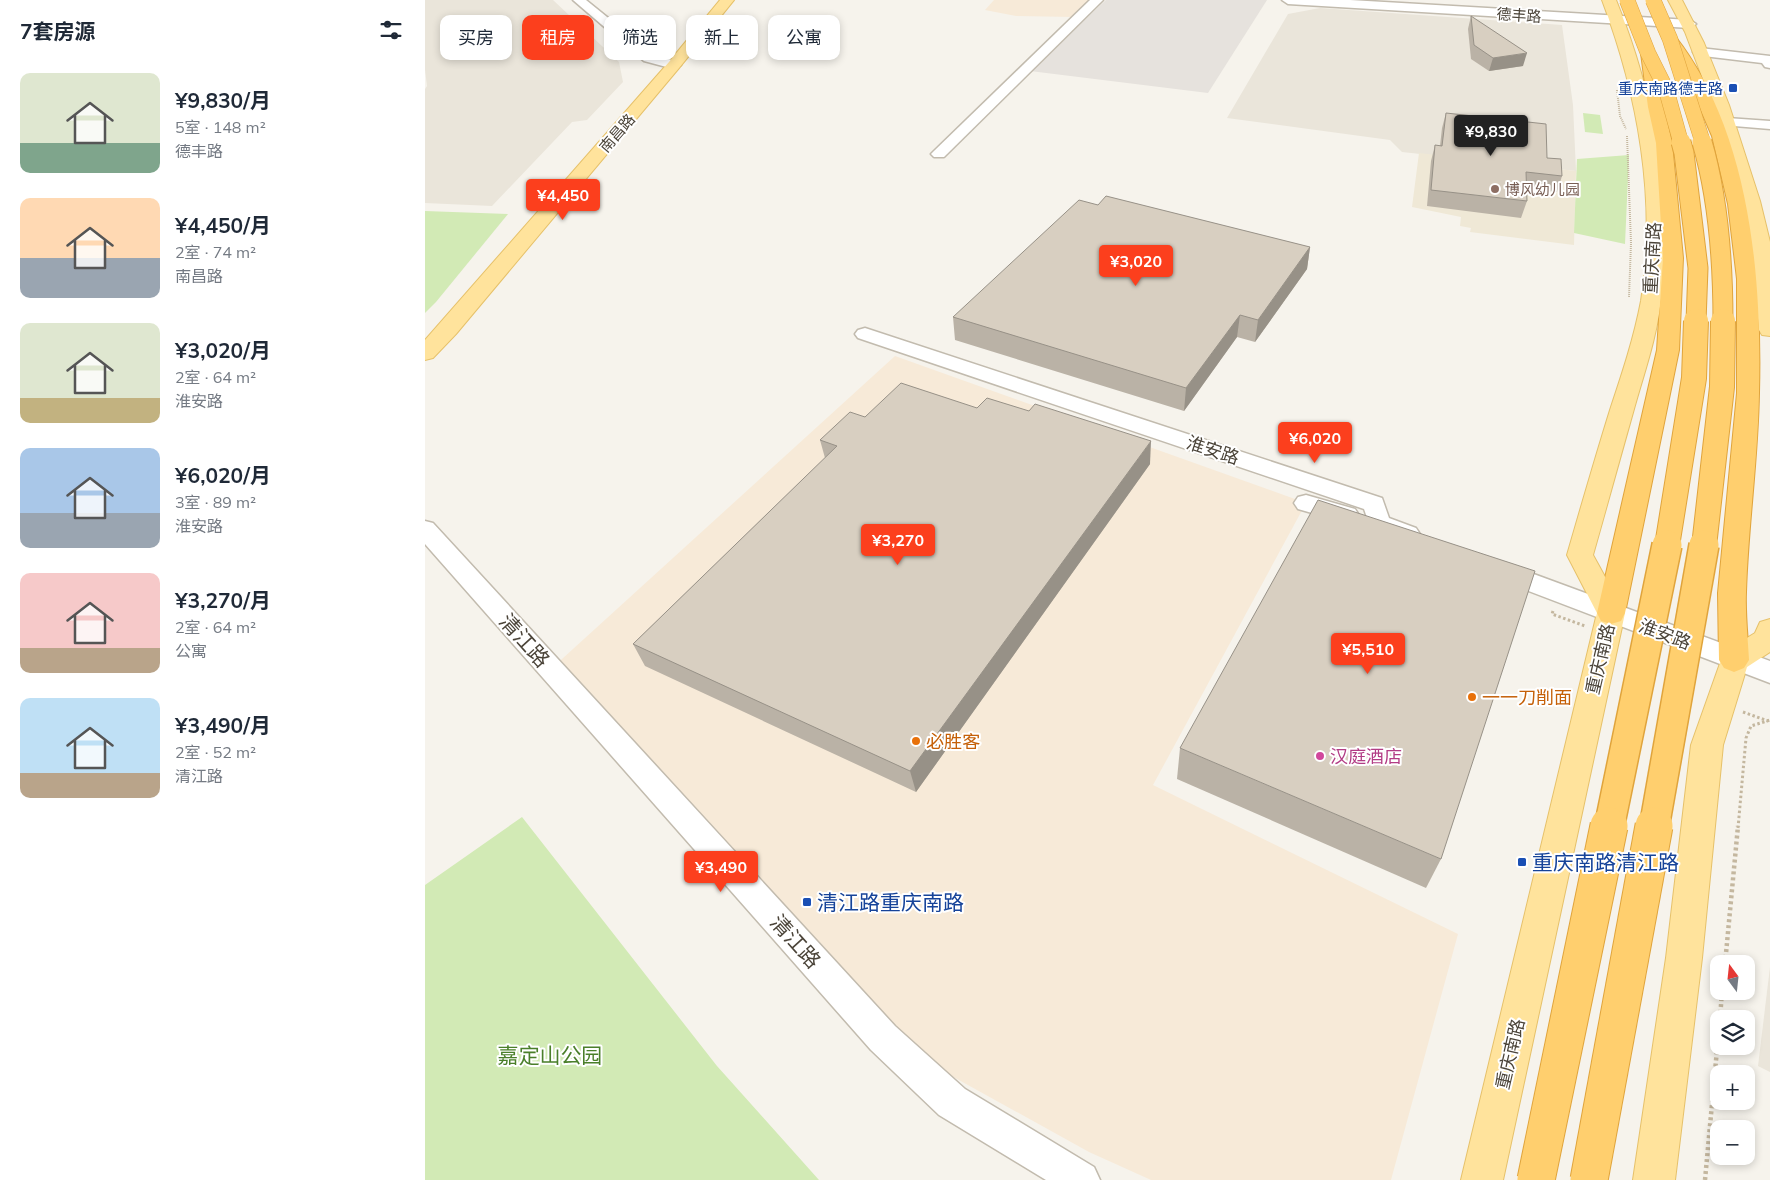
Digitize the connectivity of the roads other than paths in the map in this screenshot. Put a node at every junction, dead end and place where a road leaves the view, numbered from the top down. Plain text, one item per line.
1 (579, 0) edge
2 (727, 0) edge
3 (1097, 0) edge
4 (1288, 0) edge
5 (1653, 0) edge
6 (1675, 0) edge
7 (1619, 7) edge
8 (1669, 39) junction
9 (1701, 52) junction
10 (1770, 64) edge
11 (675, 65) junction
12 (1727, 122) junction
13 (1770, 125) edge
14 (939, 154) dead end
15 (1770, 306) edge
16 (1770, 330) edge
17 (865, 334) dead end
18 (425, 353) edge
19 (1306, 503) dead end
20 (1379, 523) junction
21 (425, 529) edge
22 (1424, 541) edge
23 (1486, 565) edge
24 (1611, 613) junction
25 (1770, 630) edge
26 (1734, 660) junction
27 (1770, 672) edge
28 (1081, 1180) edge
29 (1482, 1180) edge
30 (1536, 1180) edge
31 (1589, 1180) edge
32 (1654, 1180) edge

1 - 11 street
2 - 11 main road, 南昌路
3 - 14 street
4 - 7 street, 德丰路
5 - 8 highway, bridge
6 - 8 main road
7 - 8 highway, bridge
7 - 8 street, 德丰路
7 - 24 main road, 重庆南路
8 - 9 main road
8 - 24 highway
8 - 26 highway
8 - 30 highway, bridge
8 - 31 highway, bridge
9 - 10 street
9 - 12 main road
11 - 18 main road, 南昌路
12 - 13 street
12 - 15 main road
15 - 16 main road
17 - 20 street, 淮安路
19 - 20 street
20 - 22 street
21 - 28 street, 清江路
23 - 24 street, 淮安路
24 - 26 street, 淮安路
24 - 29 main road, 重庆南路
25 - 26 main road
26 - 27 street, 淮安路
26 - 32 main road

